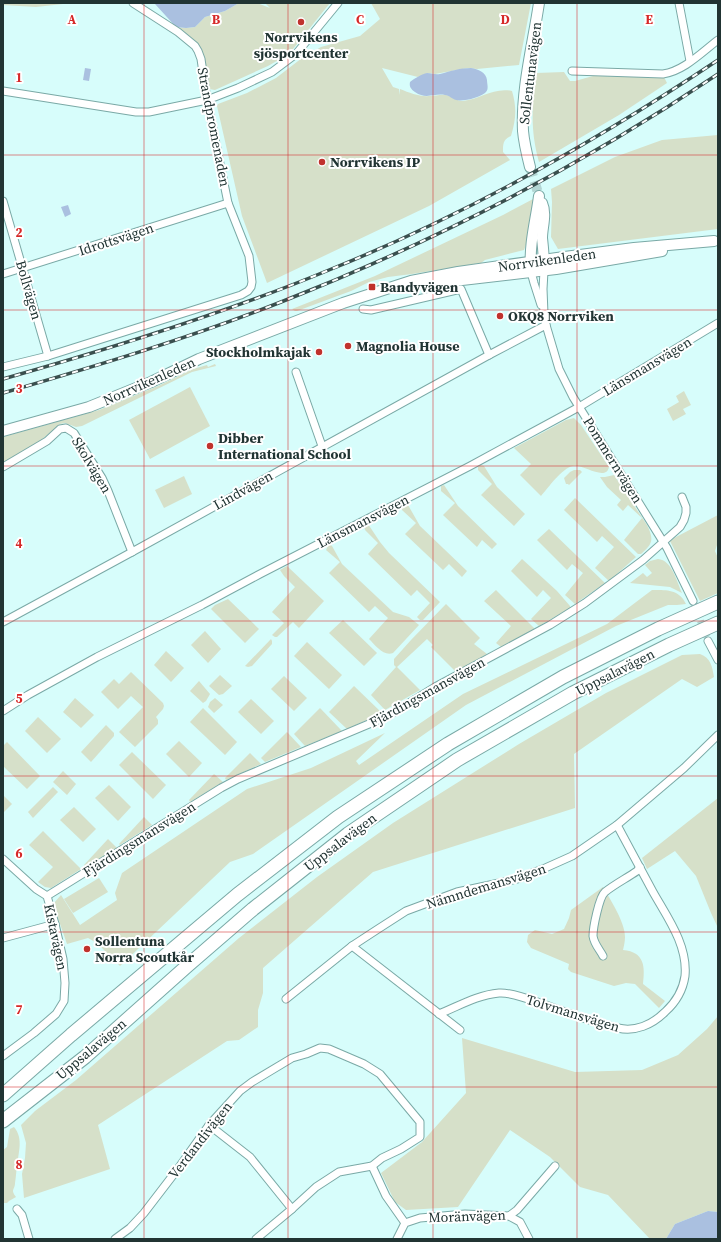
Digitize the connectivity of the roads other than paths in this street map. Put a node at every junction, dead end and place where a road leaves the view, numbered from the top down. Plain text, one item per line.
1 (133, 3) edge
2 (338, 3) edge
3 (539, 3) edge
4 (680, 3) edge
5 (718, 40) edge
6 (690, 61) junction
7 (572, 71) dead end
8 (3, 91) edge
9 (207, 100) junction
10 (530, 167) tunnel mouth
11 (3, 201) edge
12 (228, 203) junction
13 (716, 241) edge
14 (544, 260) junction
15 (531, 267) junction
16 (23, 268) junction
17 (544, 271) junction
18 (3, 274) edge
19 (363, 310) dead end
20 (544, 314) junction
21 (718, 323) edge
22 (546, 324) junction
23 (489, 355) junction
24 (48, 356) junction
25 (3, 367) edge
26 (296, 372) dead end
27 (579, 407) junction
28 (3, 432) edge
29 (322, 446) junction
30 (3, 467) edge
31 (682, 497) dead end
32 (664, 543) junction
33 (132, 552) junction
34 (693, 602) tunnel mouth
35 (718, 602) edge
36 (3, 622) edge
37 (718, 623) edge
38 (708, 641) tunnel mouth
39 (718, 660) edge
40 (3, 711) edge
41 (718, 736) edge
42 (617, 825) junction
43 (3, 859) edge
44 (640, 868) junction
45 (47, 896) junction
46 (55, 924) junction
47 (3, 938) edge
48 (352, 946) junction
49 (603, 956) dead end
50 (286, 999) dead end
51 (439, 1014) junction
52 (460, 1030) dead end
53 (3, 1056) edge
54 (3, 1095) edge
55 (3, 1121) edge
56 (209, 1125) junction
57 (372, 1166) junction
58 (555, 1166) dead end
59 (17, 1209) dead end
60 (292, 1209) junction
61 (508, 1216) junction
62 (405, 1223) junction
63 (28, 1239) edge
64 (115, 1239) edge
65 (256, 1239) edge
66 (397, 1239) edge
67 (529, 1239) edge

1 - 9 street, Strandpromenaden
2 - 9 street
3 - 10 main road, Sollentunavägen
4 - 6 street
5 - 6 street
6 - 7 street
8 - 9 street
9 - 12 street, Strandpromenaden
11 - 16 street, Bollvägen
12 - 16 street, Idrottsvägen
12 - 24 street, Strandpromenaden
13 - 14 main road, Norrvikenleden
13 - 17 main road, Norrvikenleden
14 - 15 main road, Norrvikenleden
14 - 15 main road
14 - 17 main road
15 - 17 main road, Norrvikenleden
15 - 20 street, Pommernvägen
15 - 28 main road, Norrvikenleden
16 - 18 street, Idrottsvägen
16 - 24 street, Bollvägen
17 - 20 street, Pommernvägen
19 - 23 street
20 - 22 street, Pommernvägen
21 - 27 street, Länsmansvägen
22 - 23 street, Lindvägen
22 - 27 street, Pommernvägen
23 - 29 street, Lindvägen
24 - 25 street
26 - 29 street
27 - 32 street, Pommernvägen
27 - 40 street, Länsmansvägen
29 - 33 street, Lindvägen
30 - 33 street, Skolvägen
31 - 32 street, Fjärdingsmansvägen
32 - 34 street, Pommernvägen
32 - 45 street, Fjärdingsmansvägen
33 - 36 street, Lindvägen
35 - 54 highway, Uppsalavägen
37 - 55 highway, Uppsalavägen
38 - 39 street
41 - 42 street, Nämndemansvägen
42 - 44 street, Tolvmansvägen
42 - 48 street, Nämndemansvägen
43 - 45 street, Kistavägen
44 - 49 street
44 - 51 street, Tolvmansvägen
45 - 46 street, Kistavägen
46 - 47 street
46 - 53 street, Kistavägen
48 - 50 street, Nämndemansvägen
48 - 51 street
51 - 52 street
56 - 57 street, Verdandivägen
56 - 60 street
56 - 64 street, Verdandivägen
57 - 60 street
57 - 62 street
58 - 61 street, Moränvägen
59 - 63 street
60 - 65 street
61 - 62 street, Moränvägen
61 - 67 street
62 - 66 street

